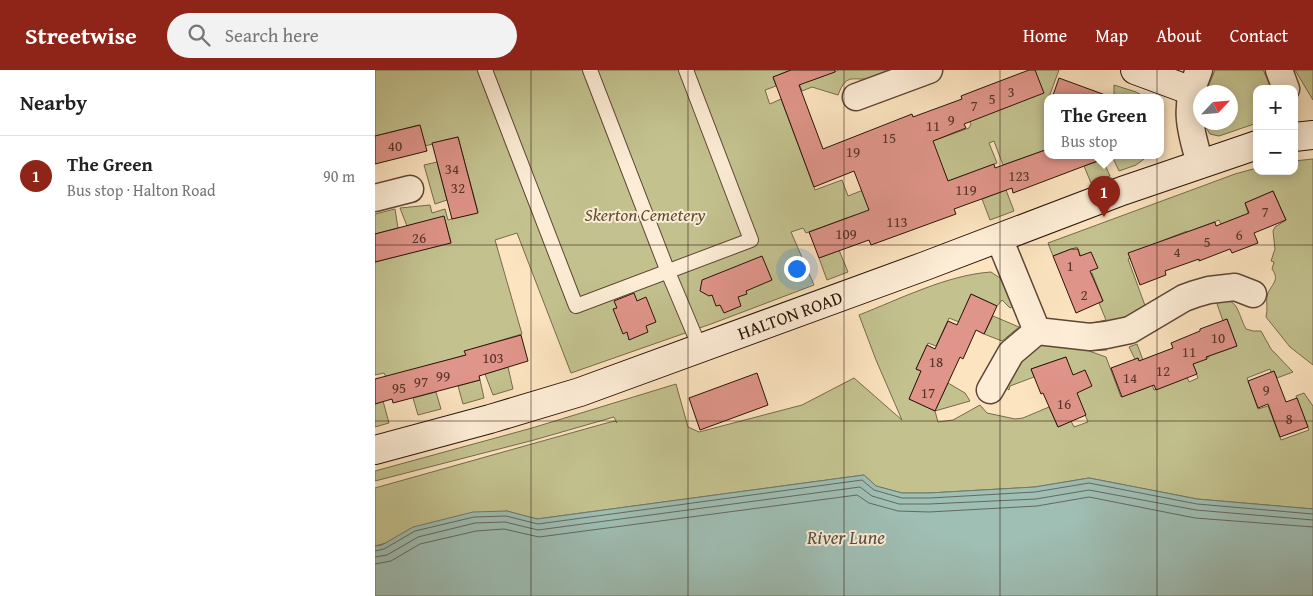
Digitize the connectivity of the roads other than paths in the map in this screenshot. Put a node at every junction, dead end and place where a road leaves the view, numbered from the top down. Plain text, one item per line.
1 (485, 70) edge
2 (590, 70) edge
3 (686, 70) edge
4 (929, 70) edge
5 (1135, 70) edge
6 (1279, 70) edge
7 (1195, 80) edge
8 (1285, 85) edge
9 (856, 97) dead end
10 (1253, 146) edge
11 (1200, 163) junction
12 (410, 189) dead end
13 (375, 198) edge
14 (999, 238) junction
15 (669, 272) junction
16 (1253, 294) dead end
17 (1037, 331) junction
18 (701, 348) junction
19 (989, 390) dead end
20 (375, 450) edge

1 - 15 lane
2 - 15 lane
3 - 15 lane
4 - 9 street
5 - 7 street
6 - 8 street
7 - 11 street
10 - 11 street, HALTON ROAD
11 - 14 street, HALTON ROAD
12 - 13 street
14 - 17 street
14 - 18 street, HALTON ROAD
15 - 18 lane
16 - 17 street
17 - 19 street
18 - 20 street, HALTON ROAD

